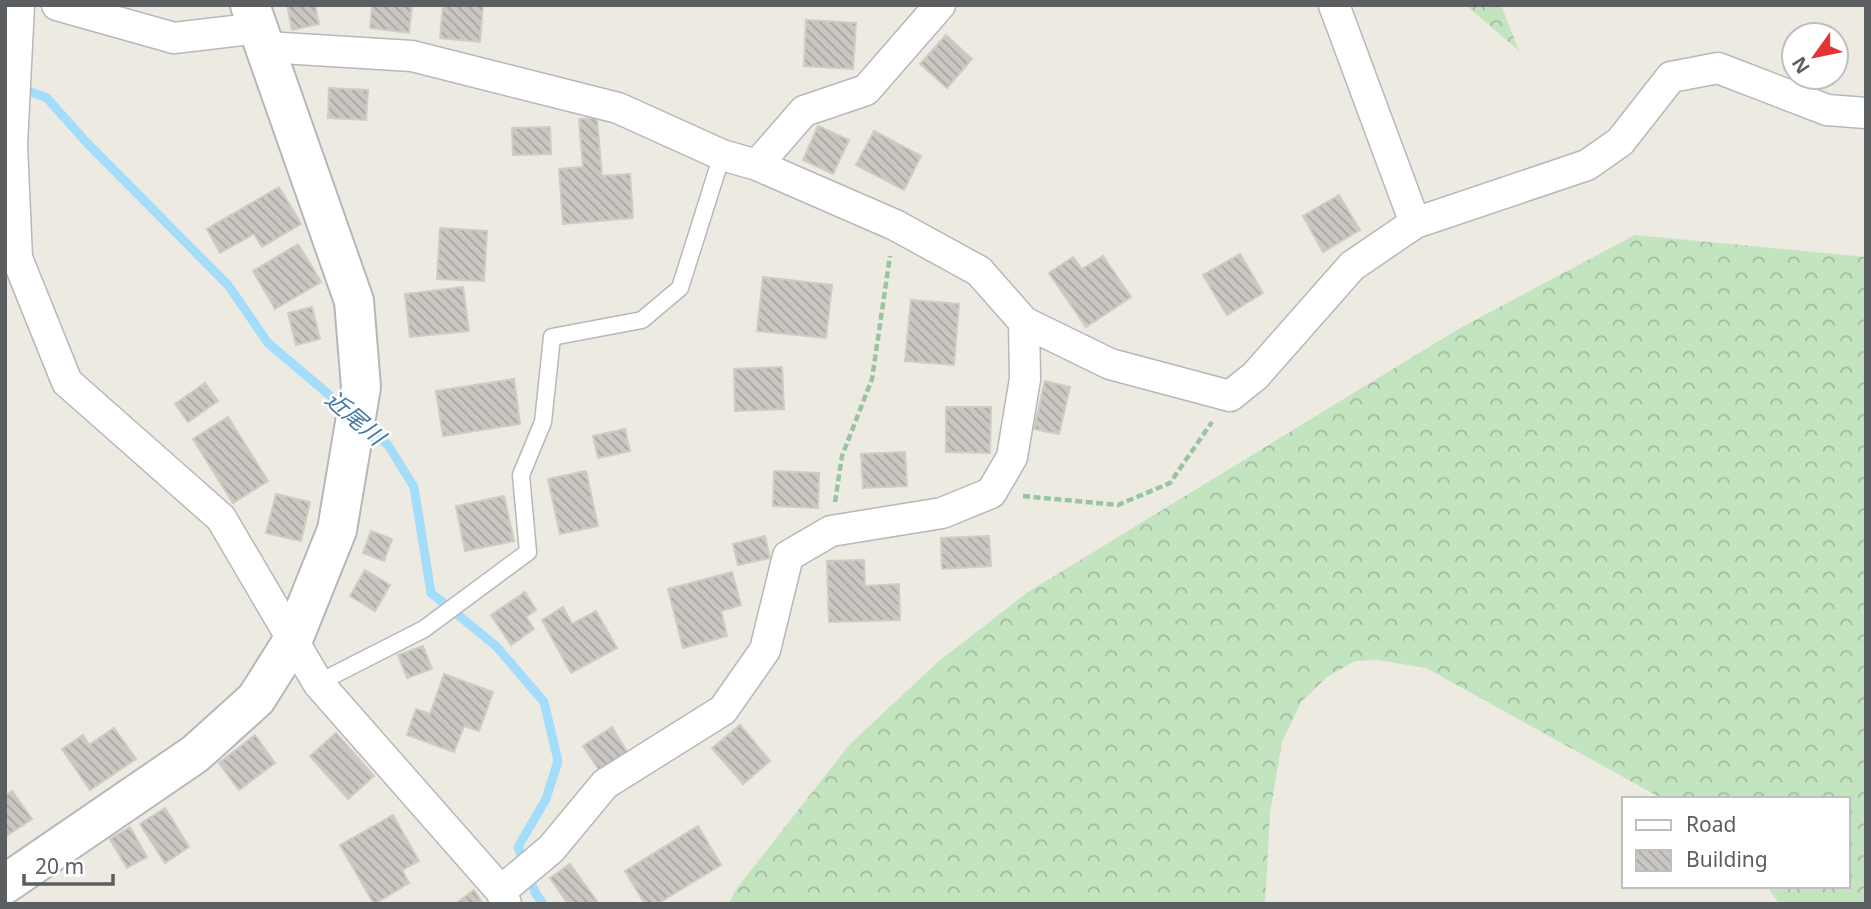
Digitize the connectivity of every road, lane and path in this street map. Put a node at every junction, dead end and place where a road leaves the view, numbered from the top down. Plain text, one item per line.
1 (19, 5) edge
2 (57, 5) edge
3 (940, 5) edge
4 (1334, 5) edge
5 (258, 27) edge
6 (9, 106) edge
7 (1866, 113) edge
8 (722, 155) junction
9 (757, 164) junction
10 (1415, 223) junction
11 (895, 225) junction
12 (1024, 322) junction
13 (1230, 396) junction
14 (991, 494) junction
15 (831, 531) junction
16 (292, 642) junction
17 (318, 683) junction
18 (5, 884) edge
19 (504, 897) edge

1 - 6 street
2 - 5 street
3 - 9 street
4 - 10 street
5 - 8 street
5 - 16 street
6 - 16 street
7 - 10 street
8 - 9 street
8 - 17 lane
9 - 11 street
10 - 13 street
11 - 12 street
11 - 15 path
12 - 13 street
12 - 14 street
13 - 14 path
14 - 15 street
15 - 19 street
16 - 17 street
16 - 18 street
17 - 19 street

